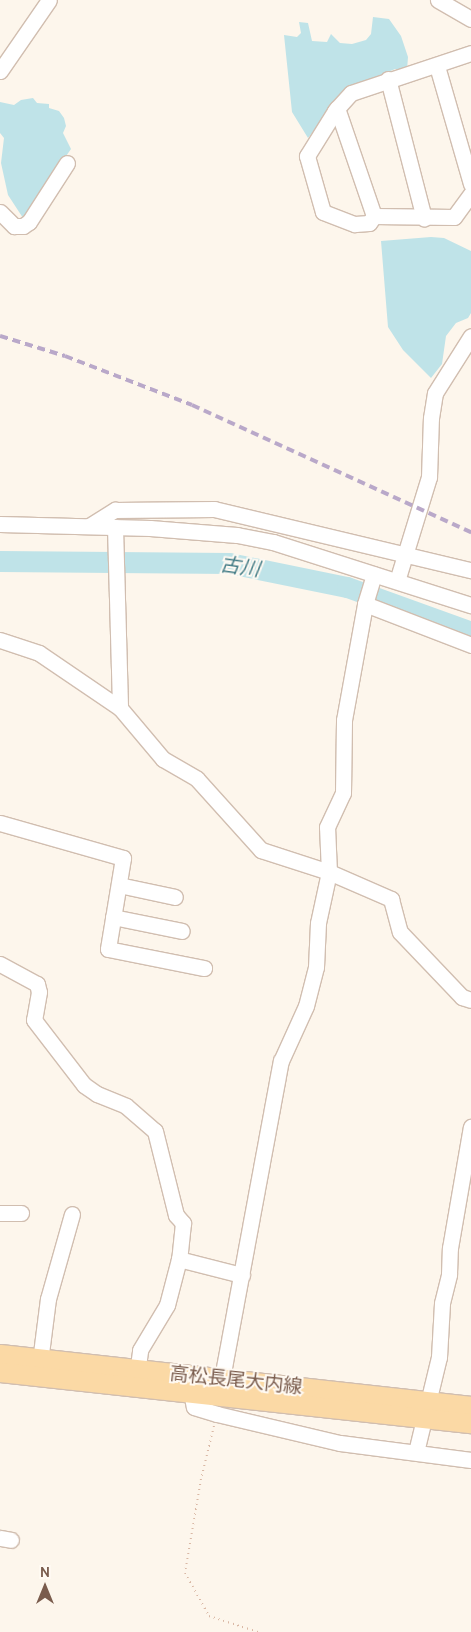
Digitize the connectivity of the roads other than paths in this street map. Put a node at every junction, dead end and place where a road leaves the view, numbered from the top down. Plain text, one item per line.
1 (49, 0) edge
2 (438, 0) edge
3 (471, 19) edge
4 (471, 53) edge
5 (437, 66) junction
6 (0, 71) edge
7 (388, 79) junction
8 (337, 108) junction
9 (67, 163) dead end
10 (471, 184) edge
11 (471, 194) edge
12 (0, 212) edge
13 (467, 213) edge
14 (374, 216) junction
15 (424, 218) junction
16 (471, 336) edge
17 (0, 524) edge
18 (89, 526) junction
19 (115, 527) junction
20 (405, 554) junction
21 (471, 570) edge
22 (372, 579) junction
23 (397, 581) junction
24 (365, 603) junction
25 (471, 605) edge
26 (0, 640) edge
27 (471, 645) edge
28 (120, 708) junction
29 (0, 823) edge
30 (329, 872) junction
31 (119, 885) junction
32 (175, 896) dead end
33 (114, 918) junction
34 (182, 931) dead end
35 (0, 964) edge
36 (204, 968) dead end
37 (471, 1000) edge
38 (471, 1127) edge
39 (0, 1213) edge
40 (21, 1213) dead end
41 (72, 1214) dead end
42 (179, 1259) junction
43 (242, 1274) junction
44 (0, 1354) edge
45 (39, 1367) junction
46 (0, 1372) edge
47 (136, 1378) junction
48 (220, 1387) junction
49 (191, 1392) junction
50 (471, 1406) edge
51 (427, 1409) junction
52 (471, 1423) edge
53 (416, 1452) junction
54 (471, 1460) edge

1 - 6 street
2 - 3 street
4 - 5 street
5 - 7 street
5 - 10 street
7 - 8 street
7 - 15 street
8 - 14 street
8 - 14 street
9 - 12 street
11 - 13 street
13 - 15 street
14 - 15 street
16 - 20 street
17 - 18 street
18 - 19 street
18 - 20 street
19 - 22 street
19 - 28 street
20 - 21 street
20 - 23 street
22 - 23 street
22 - 24 street
23 - 25 street
24 - 27 street
24 - 30 street
26 - 28 street
28 - 30 street
29 - 31 street
30 - 37 street
30 - 43 street
31 - 32 street
31 - 33 street
33 - 34 street
33 - 36 street
35 - 42 street
38 - 51 street
39 - 40 street
41 - 45 street
42 - 43 street
42 - 47 street
43 - 48 street
44 - 45 main road, 高松長尾大内線
45 - 46 main road, 高松長尾大内線
45 - 47 main road, 高松長尾大内線
47 - 48 main road, 高松長尾大内線
47 - 49 main road, 高松長尾大内線
48 - 49 main road, 高松長尾大内線
48 - 51 main road, 高松長尾大内線
49 - 53 street
50 - 51 main road, 高松長尾大内線
51 - 52 main road, 高松長尾大内線
51 - 53 street
53 - 54 street

